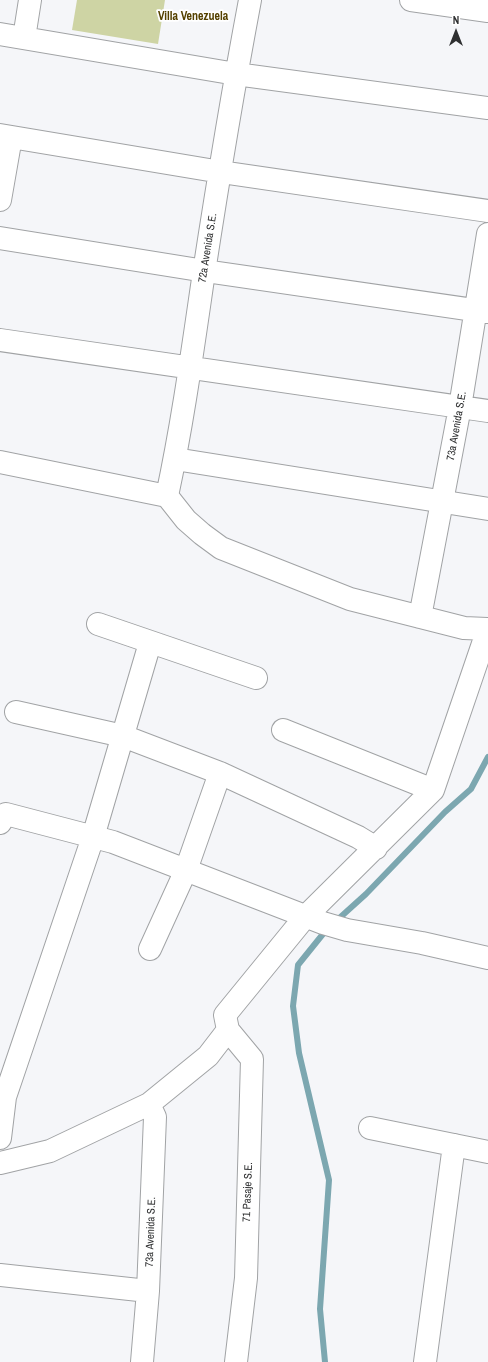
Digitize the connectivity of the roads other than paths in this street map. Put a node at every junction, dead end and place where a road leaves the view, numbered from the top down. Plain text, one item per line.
1 (30, 0) edge
2 (250, 0) edge
3 (411, 0) edge
4 (488, 11) edge
5 (0, 34) edge
6 (24, 38) junction
7 (236, 74) junction
8 (488, 108) edge
9 (6, 136) edge
10 (221, 172) junction
11 (0, 200) edge
12 (488, 211) edge
13 (488, 234) edge
14 (0, 238) edge
15 (205, 271) junction
16 (482, 311) edge
17 (0, 340) edge
18 (190, 368) junction
19 (460, 407) junction
20 (488, 411) edge
21 (175, 459) junction
22 (0, 462) edge
23 (167, 496) junction
24 (443, 502) junction
25 (488, 509) edge
26 (420, 617) junction
27 (98, 624) dead end
28 (488, 629) edge
29 (150, 643) junction
30 (256, 678) dead end
31 (16, 712) dead end
32 (283, 730) dead end
33 (123, 736) junction
34 (220, 773) junction
35 (433, 790) junction
36 (0, 823) edge
37 (93, 837) junction
38 (376, 848) junction
39 (186, 870) junction
40 (314, 920) junction
41 (150, 949) dead end
42 (488, 958) edge
43 (228, 1030) junction
44 (149, 1104) junction
45 (370, 1128) dead end
46 (0, 1138) edge
47 (454, 1145) junction
48 (488, 1152) edge
49 (0, 1163) edge
50 (0, 1274) edge
51 (148, 1291) junction
52 (142, 1362) edge
53 (236, 1362) edge
54 (428, 1362) edge

1 - 6 street
2 - 7 street, 72a Avenida S.E.
3 - 4 street
5 - 6 street
6 - 7 street
7 - 8 street
7 - 10 street, 72a Avenida S.E.
9 - 10 street
9 - 11 street
10 - 12 street
10 - 15 street, 72a Avenida S.E.
13 - 16 street, 73a Avenida S.E.
14 - 15 street
15 - 16 street
15 - 18 street, 72a Avenida S.E.
16 - 19 street, 73a Avenida S.E.
17 - 18 street
18 - 19 street
18 - 21 street, 72a Avenida S.E.
19 - 20 street
19 - 24 street, 73a Avenida S.E.
21 - 23 street, 72a Avenida S.E.
21 - 24 street
22 - 23 street
23 - 26 street
24 - 25 street
24 - 26 street, 73a Avenida S.E.
26 - 28 street
27 - 29 street
28 - 35 street
29 - 30 street
29 - 33 street
31 - 33 street
32 - 35 street
33 - 34 street
33 - 37 street
34 - 38 street
34 - 39 street
35 - 38 street
36 - 37 street
37 - 39 street
37 - 46 street
38 - 40 street
39 - 40 street
39 - 41 street
40 - 42 street
40 - 43 street
43 - 44 street
43 - 53 street, 71 Pasaje S.E.
44 - 49 street
44 - 51 street, 73a Avenida S.E.
45 - 47 street
47 - 48 street
47 - 54 street
50 - 51 street
51 - 52 street, 73a Avenida S.E.

